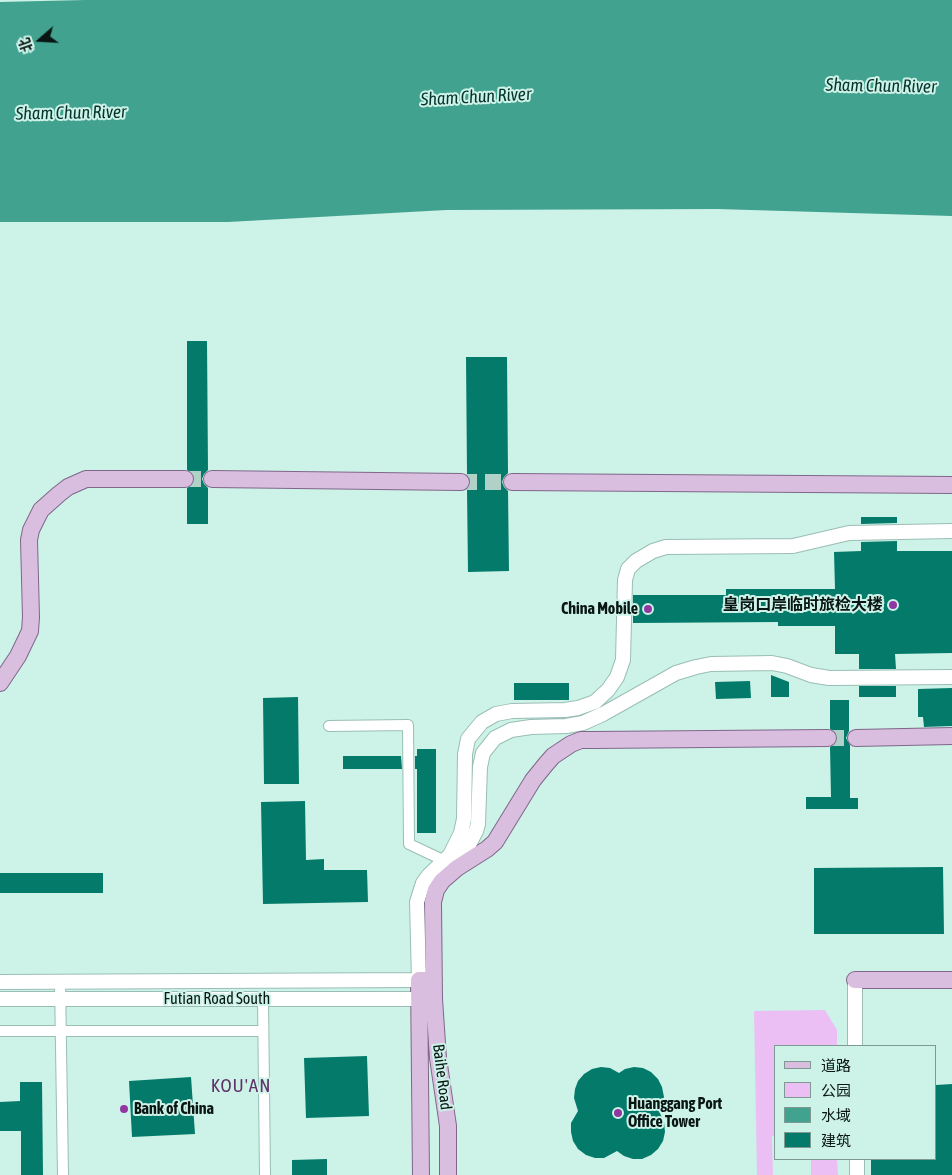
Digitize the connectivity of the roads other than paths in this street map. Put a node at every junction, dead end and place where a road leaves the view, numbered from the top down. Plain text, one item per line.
1 (185, 479) tunnel mouth
2 (212, 479) tunnel mouth
3 (461, 482) tunnel mouth
4 (512, 482) tunnel mouth
5 (952, 485) edge
6 (952, 531) edge
7 (952, 677) edge
8 (0, 683) edge
9 (328, 726) dead end
10 (952, 736) edge
11 (828, 738) tunnel mouth
12 (856, 738) tunnel mouth
13 (451, 865) junction
14 (426, 980) junction
15 (855, 980) joint
16 (952, 980) edge
17 (0, 982) edge
18 (60, 982) junction
19 (0, 999) edge
20 (263, 999) junction
21 (427, 999) junction
22 (60, 1000) junction
23 (0, 1031) edge
24 (263, 1031) junction
25 (60, 1032) junction
26 (856, 1045) edge
27 (857, 1160) edge
28 (63, 1175) edge
29 (265, 1175) edge
30 (421, 1175) edge
31 (448, 1175) edge
32 (857, 1175) edge

1 - 8 main road
2 - 3 main road
4 - 5 main road
6 - 13 main road
7 - 13 main road
9 - 13 street
10 - 12 main road
11 - 13 main road, Baihe Road
13 - 14 main road, Baihe Road
14 - 18 main road, Futian Road South
14 - 21 main road, Baihe Road
15 - 16 main road
15 - 26 main road
17 - 18 main road, Futian Road South
18 - 22 street
19 - 22 main road, Futian Road South
20 - 21 main road, Futian Road South
20 - 22 main road, Futian Road South
20 - 24 street
21 - 30 main road, Baihe Road
21 - 31 main road, Baihe Road
22 - 25 street
23 - 25 street
24 - 25 street
24 - 29 street
25 - 28 street
27 - 32 main road

